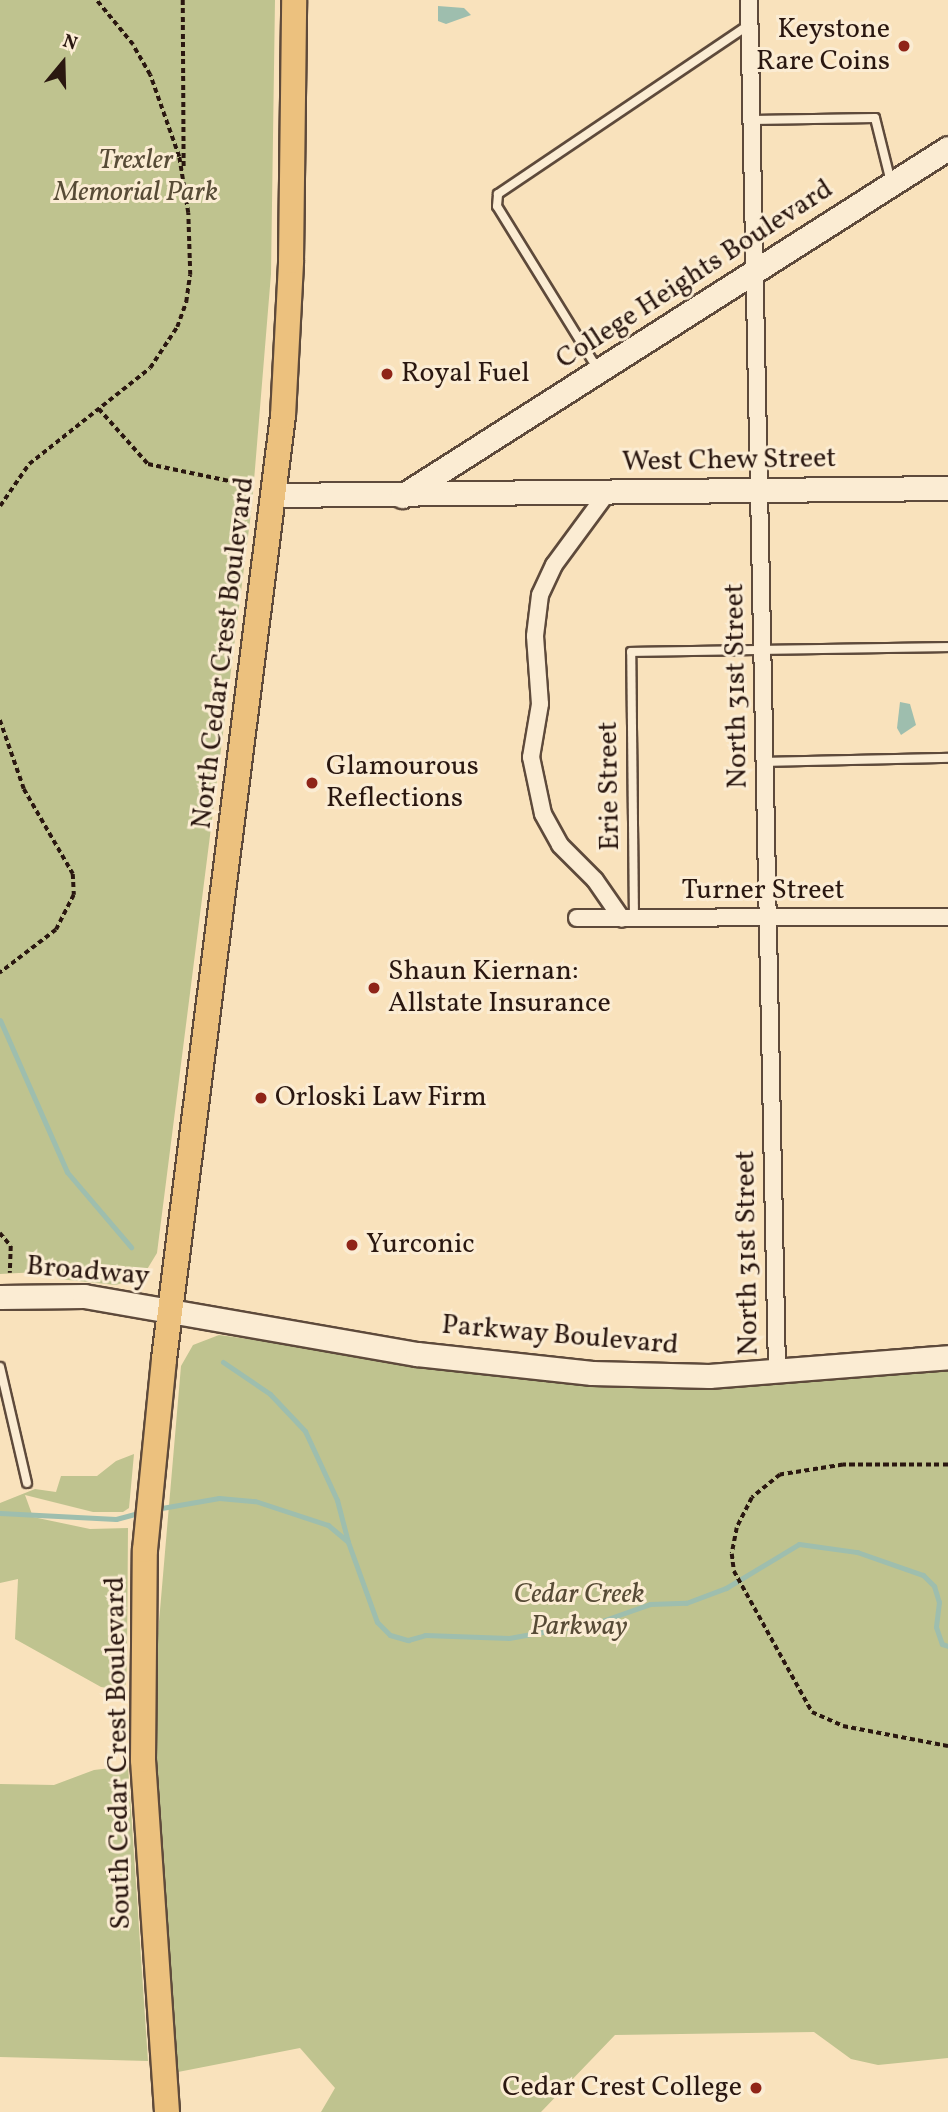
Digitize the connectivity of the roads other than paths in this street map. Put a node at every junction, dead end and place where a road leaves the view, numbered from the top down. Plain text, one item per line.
1 (294, 0) edge
2 (749, 0) edge
3 (749, 25) junction
4 (752, 120) junction
5 (948, 148) edge
6 (891, 185) junction
7 (756, 271) junction
8 (599, 371) junction
9 (461, 459) junction
10 (948, 488) edge
11 (760, 491) junction
12 (607, 493) junction
13 (511, 494) junction
14 (273, 495) junction
15 (402, 496) junction
16 (948, 647) edge
17 (763, 650) junction
18 (948, 758) edge
19 (765, 762) junction
20 (948, 916) edge
21 (578, 918) dead end
22 (628, 918) junction
23 (767, 918) junction
24 (0, 1297) edge
25 (170, 1310) junction
26 (948, 1357) edge
27 (0, 1367) edge
28 (777, 1371) junction
29 (27, 1483) dead end
30 (167, 2112) edge

1 - 14 main road, North Cedar Crest Boulevard
2 - 3 street, North 31st Street
3 - 4 street, North 31st Street
3 - 8 lane
4 - 6 lane
4 - 7 street, North 31st Street
5 - 6 street, College Heights Boulevard
6 - 7 street, College Heights Boulevard
7 - 8 street, College Heights Boulevard
7 - 11 street, North 31st Street
8 - 9 street, College Heights Boulevard
9 - 13 street, West Chew Street
9 - 15 street, College Heights Boulevard
10 - 11 street, West Chew Street
11 - 12 street, West Chew Street
11 - 17 street, North 31st Street
12 - 13 street, West Chew Street
12 - 22 street
13 - 15 street, West Chew Street
14 - 15 street, West Chew Street
14 - 25 main road, North Cedar Crest Boulevard
16 - 17 lane
17 - 19 street, North 31st Street
17 - 22 lane, Erie Street
18 - 19 lane
19 - 23 street, North 31st Street
20 - 23 street, Turner Street
21 - 22 street, Turner Street
22 - 23 street, Turner Street
23 - 28 street, North 31st Street
24 - 25 street, Broadway
25 - 28 street, Parkway Boulevard
25 - 30 main road, South Cedar Crest Boulevard
26 - 28 street, Parkway Boulevard
27 - 29 lane

